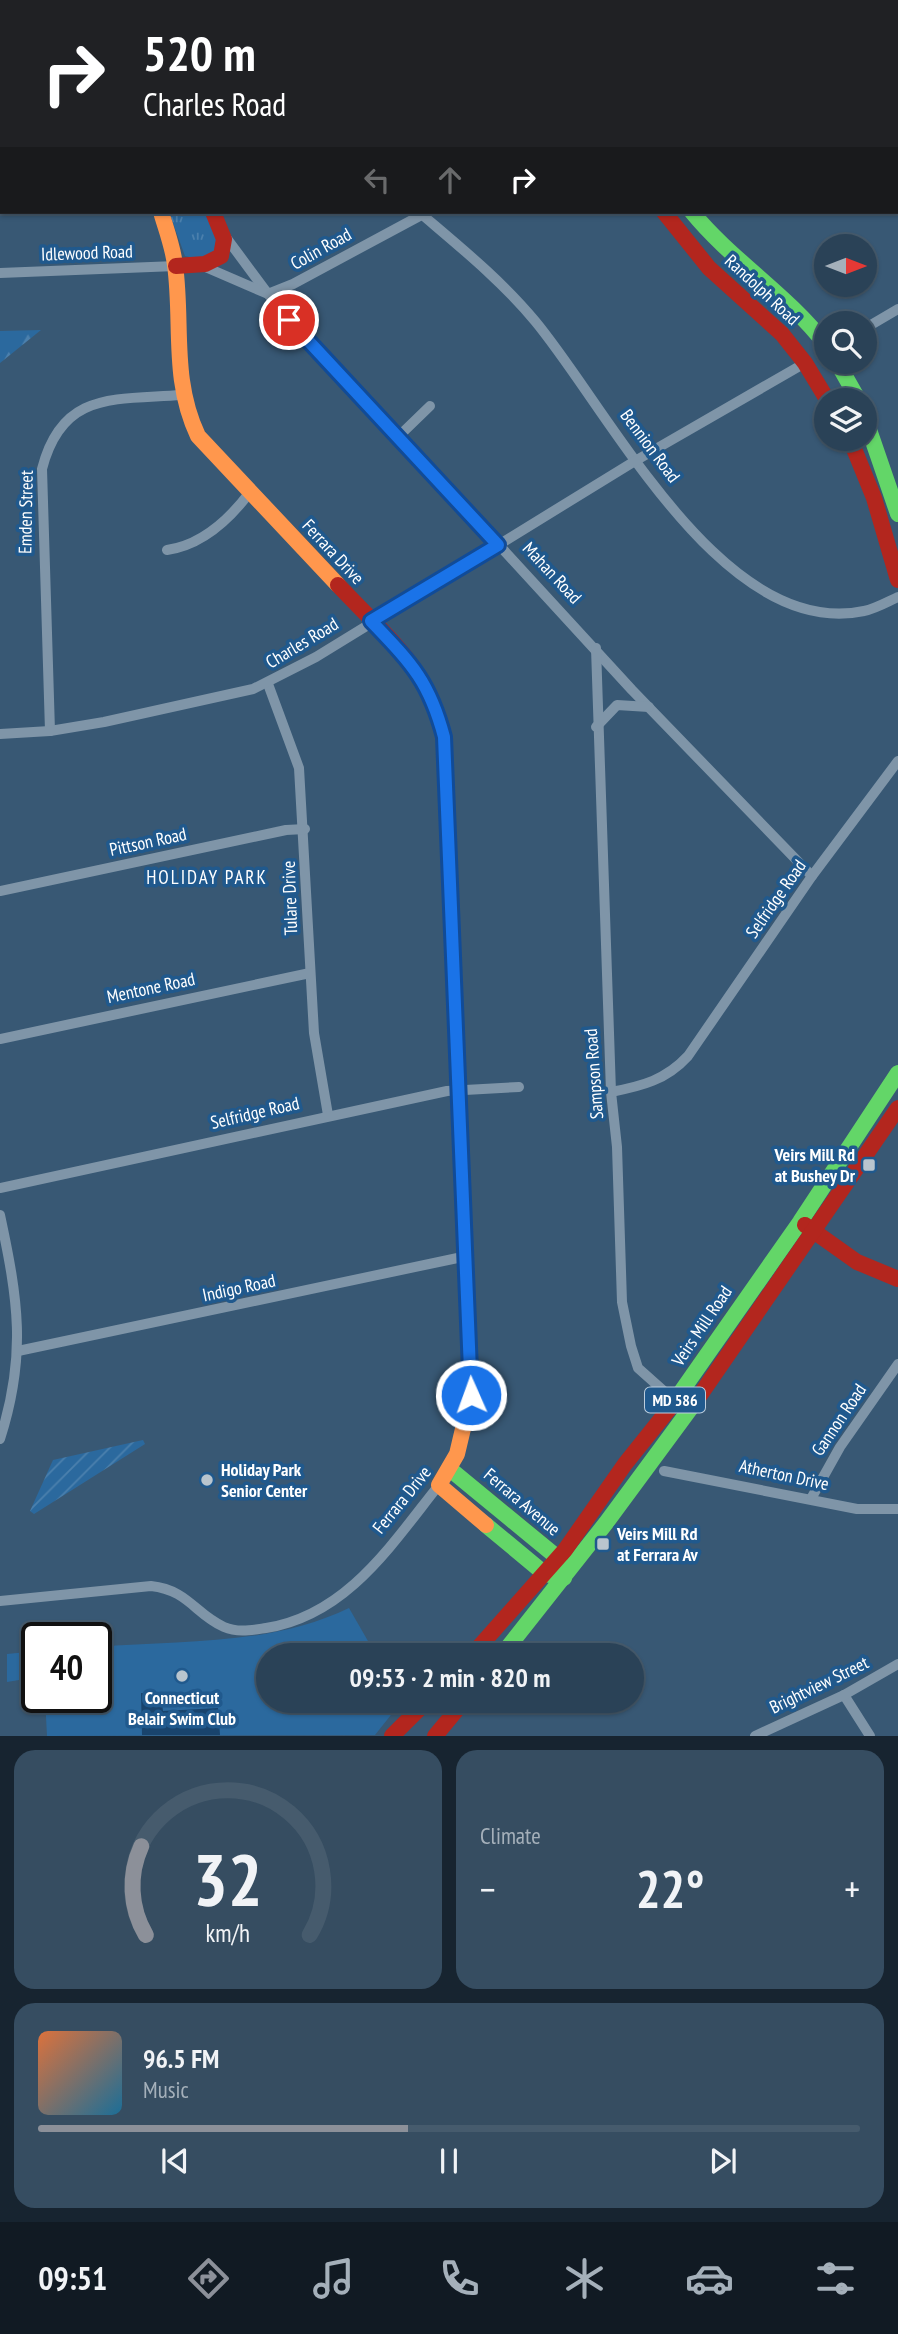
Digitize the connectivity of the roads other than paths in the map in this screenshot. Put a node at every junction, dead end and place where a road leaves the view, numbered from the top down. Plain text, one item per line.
1 (162, 214) edge
2 (214, 214) edge
3 (421, 214) edge
4 (424, 214) edge
5 (666, 214) edge
6 (694, 214) edge
7 (225, 236) junction
8 (176, 267) junction
9 (203, 267) junction
10 (0, 273) edge
11 (268, 294) junction
12 (898, 309) edge
13 (877, 321) edge
14 (814, 329) edge
15 (805, 363) junction
16 (820, 388) edge
17 (181, 396) junction
18 (430, 407) dead end
19 (399, 436) junction
20 (855, 451) edge
21 (876, 451) edge
22 (635, 461) junction
23 (250, 492) junction
24 (898, 513) edge
25 (498, 545) junction
26 (167, 551) dead end
27 (898, 580) edge
28 (898, 597) edge
29 (371, 621) junction
30 (596, 648) junction
31 (268, 684) junction
32 (649, 707) junction
33 (596, 727) junction
34 (50, 731) junction
35 (0, 734) edge
36 (898, 761) edge
37 (304, 829) junction
38 (812, 876) junction
39 (0, 891) edge
40 (310, 973) junction
41 (0, 1040) edge
42 (898, 1073) edge
43 (519, 1087) dead end
44 (461, 1088) junction
45 (611, 1093) junction
46 (898, 1108) edge
47 (328, 1115) junction
48 (0, 1188) edge
49 (0, 1215) edge
50 (800, 1222) junction
51 (815, 1233) junction
52 (467, 1256) junction
53 (898, 1279) edge
54 (18, 1351) junction
55 (898, 1364) edge
56 (675, 1401) junction
57 (0, 1439) edge
58 (451, 1470) junction
59 (664, 1471) dead end
60 (439, 1485) junction
61 (812, 1497) junction
62 (898, 1510) edge
63 (558, 1558) junction
64 (544, 1574) junction
65 (565, 1578) junction
66 (0, 1601) edge
67 (483, 1643) edge
68 (512, 1643) edge
69 (898, 1664) edge
70 (844, 1695) junction
71 (415, 1713) edge
72 (424, 1713) edge
73 (454, 1713) edge
74 (392, 1735) edge
75 (407, 1735) edge
76 (435, 1735) edge
77 (755, 1735) edge
78 (870, 1735) edge

1 - 8 main road
2 - 7 main road, Mahan Road
3 - 11 street, Colin Road
4 - 22 street, Bennion Road
5 - 15 main road, Randolph Road
6 - 14 main road, Randolph Road
7 - 9 main road
7 - 11 street, Mahan Road
8 - 9 main road, Mahan Road
8 - 10 street, Idlewood Road
8 - 17 main road, Ferrara Drive
9 - 11 street, Mahan Road
11 - 19 street, Mahan Road
12 - 13 street
15 - 16 main road, Randolph Road
15 - 22 street, Charles Road
17 - 23 main road, Ferrara Drive
17 - 34 street, Emden Street
18 - 19 street
19 - 25 street, Mahan Road
20 - 27 main road
21 - 24 main road
22 - 25 street, Charles Road
22 - 28 street, Bennion Road
23 - 26 street
23 - 29 main road, Ferrara Drive
25 - 29 street, Charles Road
25 - 30 street, Mahan Road
29 - 31 street, Charles Road
29 - 44 main road, Ferrara Drive
30 - 32 street, Mahan Road
30 - 33 street, Sampson Road
31 - 34 street, Charles Road
31 - 37 street, Tulare Drive
32 - 33 street
32 - 38 street, Mahan Road
33 - 45 street, Sampson Road
34 - 35 street, Charles Road
36 - 38 street, Selfridge Road
37 - 39 street, Pittson Road
37 - 40 street, Tulare Drive
38 - 45 street, Selfridge Road
40 - 41 street, Mentone Road
40 - 47 street, Tulare Drive
42 - 50 main road, Veirs Mill Road / MD 586
43 - 44 street, Selfridge Road
44 - 47 street, Selfridge Road
44 - 52 main road, Ferrara Drive
45 - 56 street, Sampson Road
46 - 51 main road, Veirs Mill Road / MD 586
47 - 48 street, Selfridge Road
49 - 54 street
50 - 51 main road
50 - 56 main road, Veirs Mill Road / MD 586
51 - 53 main road
51 - 65 main road, Veirs Mill Road / MD 586
52 - 54 street, Indigo Road
52 - 58 main road, Ferrara Drive
54 - 57 street
55 - 61 street, Gannon Road
56 - 63 main road, Veirs Mill Road / MD 586
58 - 60 main road, Ferrara Drive
58 - 63 main road, Ferrara Avenue
59 - 61 street, Atherton Drive
60 - 64 main road
60 - 66 street, Ferrara Drive
61 - 62 street, Atherton Drive
63 - 64 main road, Veirs Mill Road / MD 586
63 - 65 main road, Ferrara Avenue
64 - 65 main road
64 - 67 main road, Veirs Mill Road / MD 586
65 - 68 main road, Veirs Mill Road / MD 586
69 - 70 street, Brightview Street
70 - 77 street, Brightview Street
70 - 78 street
71 - 74 main road
72 - 75 main road
73 - 76 main road

